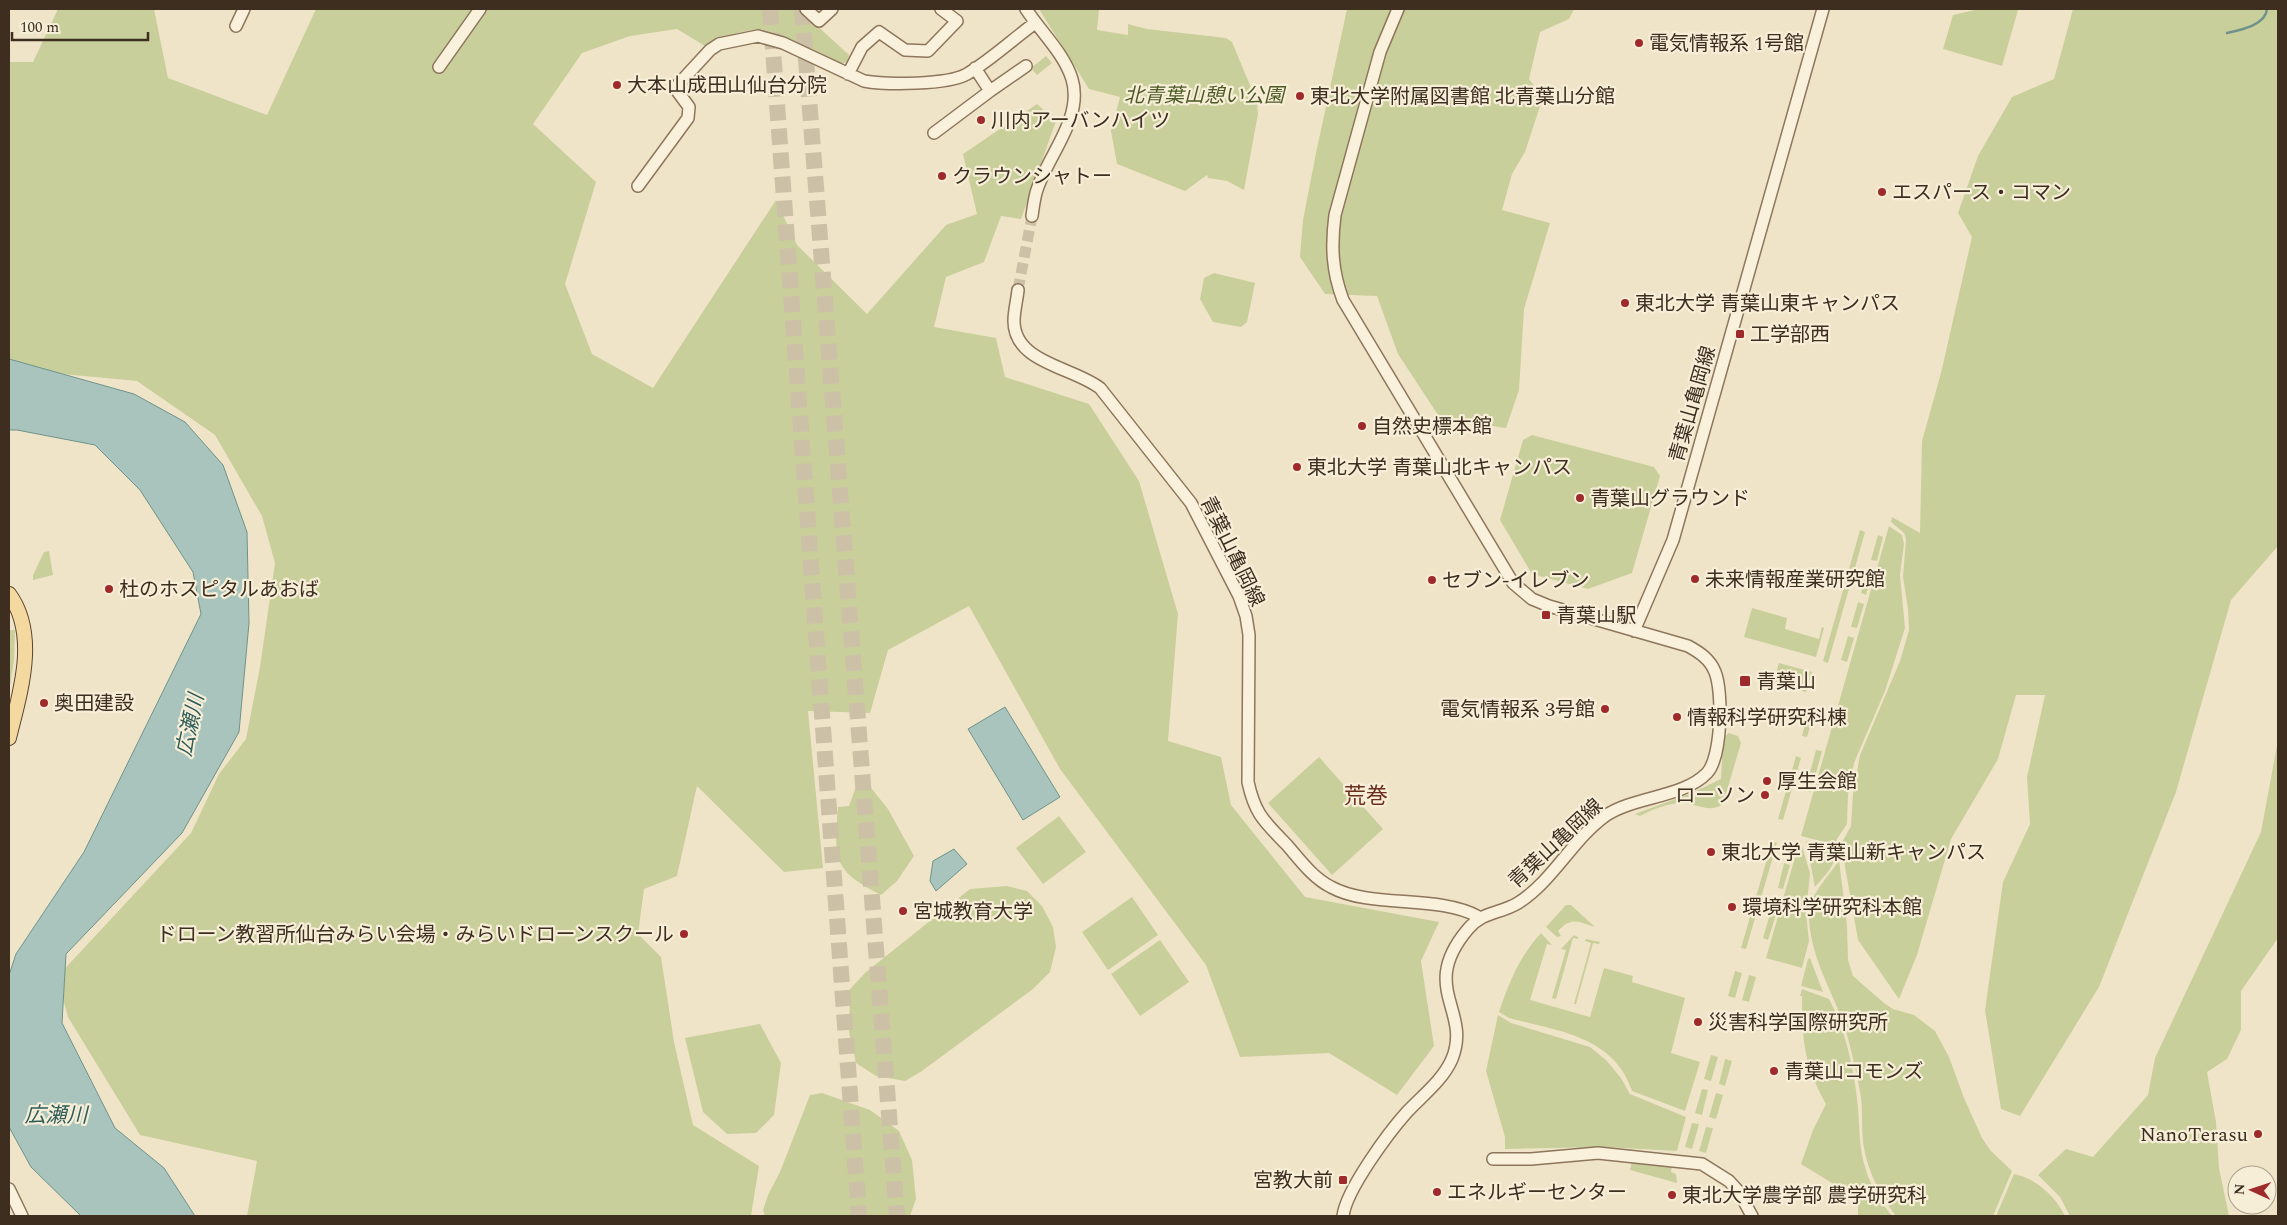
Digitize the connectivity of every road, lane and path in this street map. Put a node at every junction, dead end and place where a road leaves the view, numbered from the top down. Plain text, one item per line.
1 (244, 9) edge
2 (480, 9) edge
3 (806, 9) edge
4 (832, 9) edge
5 (942, 9) edge
6 (1026, 9) edge
7 (1398, 9) edge
8 (1823, 9) edge
9 (1035, 23) junction
10 (236, 26) dead end
11 (1026, 66) dead end
12 (439, 67) dead end
13 (975, 68) junction
14 (848, 74) junction
15 (990, 90) junction
16 (934, 133) dead end
17 (638, 186) dead end
18 (1032, 216) tunnel mouth
19 (1018, 290) tunnel mouth
20 (9, 594) edge
21 (12, 609) edge
22 (1634, 631) junction
23 (9, 738) edge
24 (1479, 917) junction
25 (1492, 1159) dead end
26 (9, 1189) edge
27 (22, 1216) edge
28 (1343, 1216) edge
29 (1752, 1216) edge

1 - 10 street
2 - 12 street
3 - 4 street
5 - 14 street
6 - 9 street
7 - 22 street
8 - 22 street, 青葉山亀岡線
9 - 13 street
9 - 18 street
11 - 15 street
13 - 14 street
13 - 15 street
14 - 17 street
15 - 16 street
19 - 24 street, 青葉山亀岡線
20 - 21 main road
21 - 23 main road
22 - 24 street, 青葉山亀岡線
24 - 28 street
25 - 29 street
26 - 27 street

